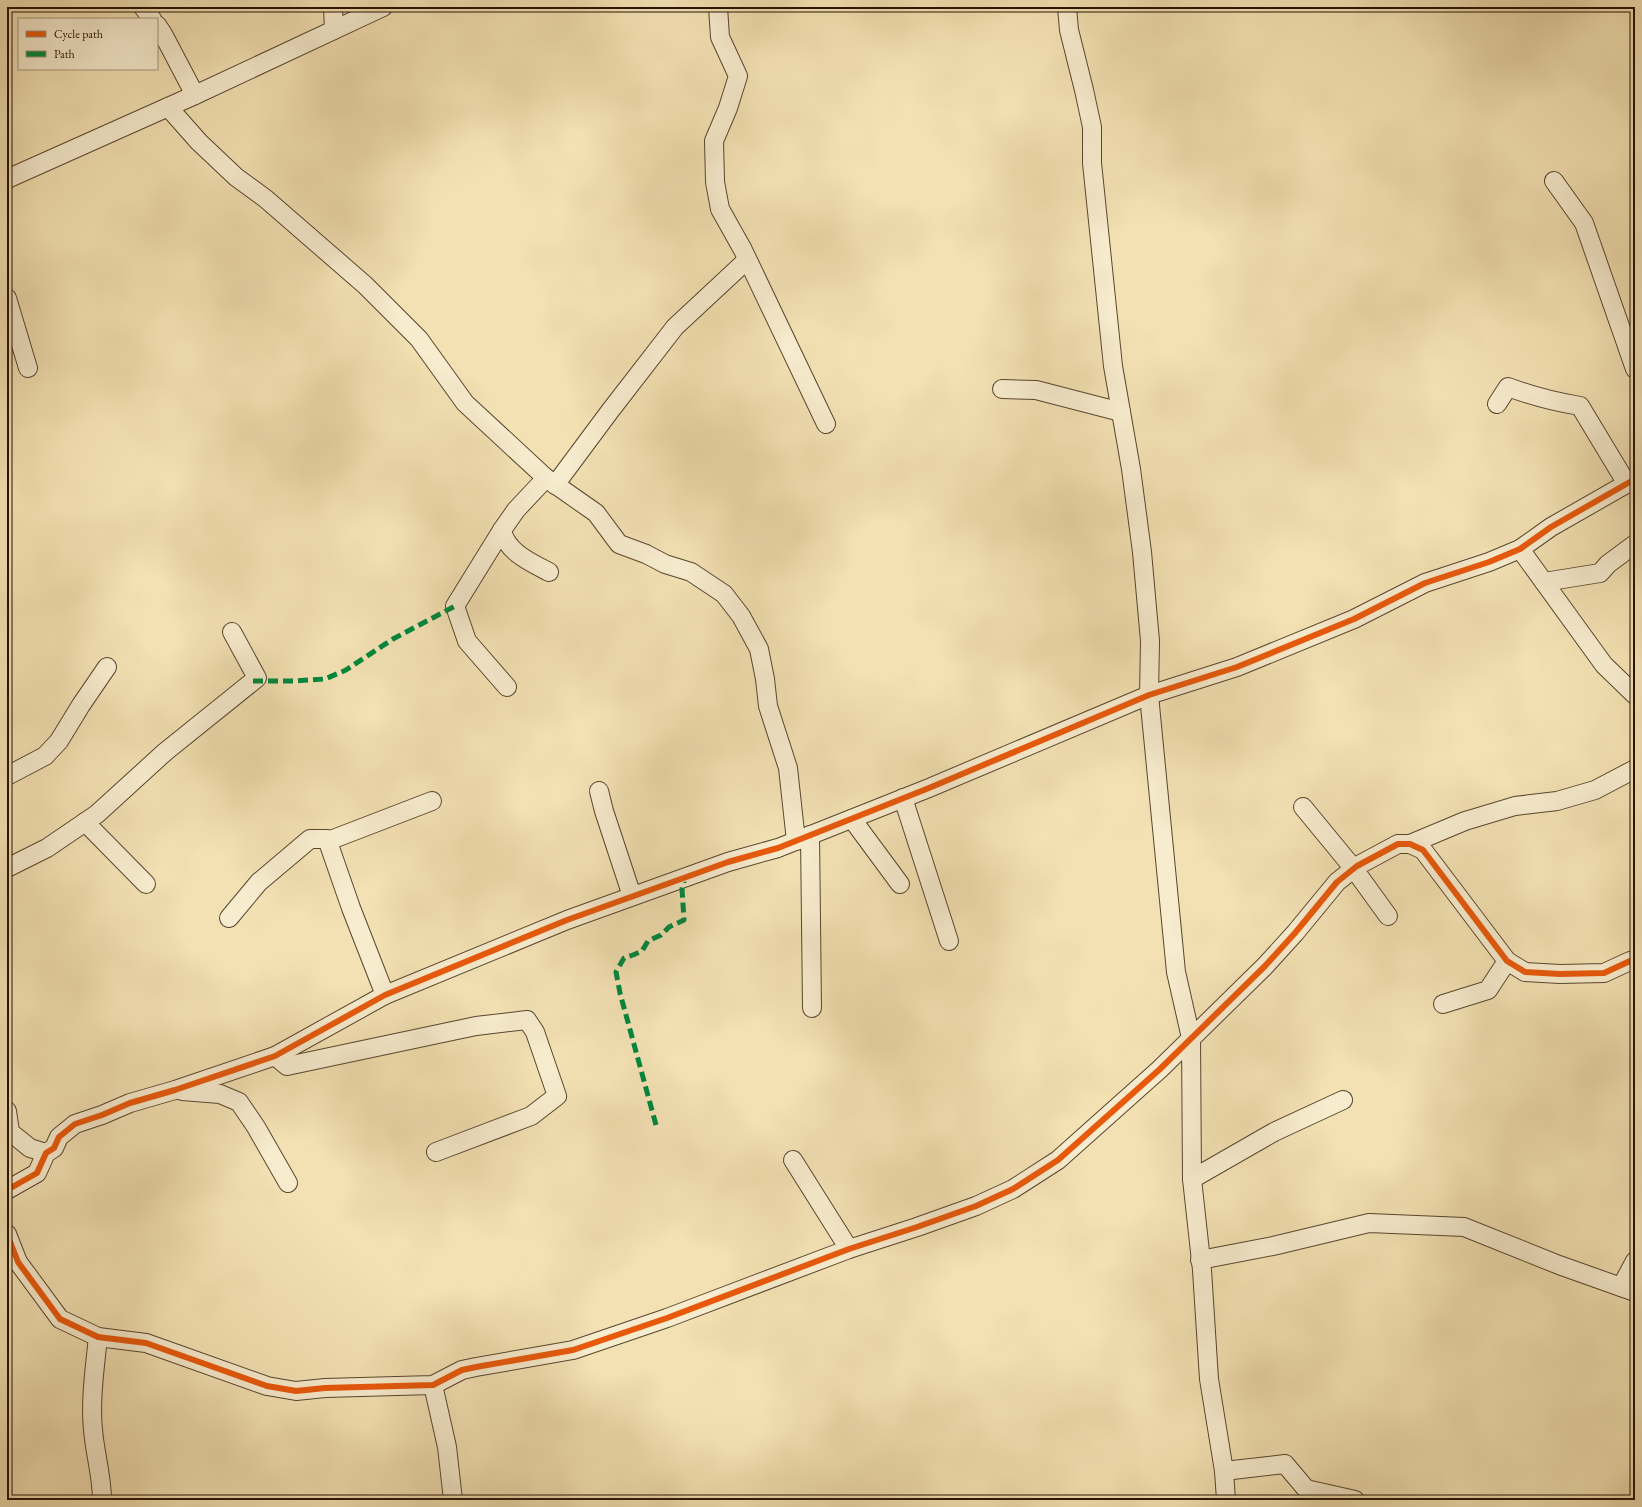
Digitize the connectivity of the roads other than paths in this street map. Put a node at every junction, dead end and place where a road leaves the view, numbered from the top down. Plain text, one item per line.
1 (143, 7) edge
2 (333, 7) edge
3 (383, 7) edge
4 (718, 7) edge
5 (1067, 7) edge
6 (151, 18) edge
7 (158, 26) edge
8 (334, 30) junction
9 (196, 95) junction
10 (168, 107) junction
11 (7, 179) edge
12 (1554, 181) dead end
13 (747, 260) junction
14 (7, 298) edge
15 (28, 368) dead end
16 (1635, 369) edge
17 (1002, 389) dead end
18 (1496, 404) dead end
19 (1121, 412) junction
20 (826, 424) dead end
21 (551, 482) junction
22 (1631, 482) edge
23 (502, 530) junction
24 (1635, 544) edge
25 (1520, 550) junction
26 (549, 572) dead end
27 (1544, 582) junction
28 (232, 632) dead end
29 (107, 667) dead end
30 (507, 687) dead end
31 (1150, 695) junction
32 (1635, 695) edge
33 (1635, 769) edge
34 (7, 776) edge
35 (599, 791) dead end
36 (903, 798) junction
37 (432, 801) dead end
38 (1303, 807) dead end
39 (852, 818) junction
40 (85, 822) junction
41 (803, 838) junction
42 (328, 841) junction
43 (1410, 844) junction
44 (7, 868) edge
45 (1354, 869) junction
46 (146, 884) dead end
47 (900, 884) dead end
48 (632, 896) junction
49 (1388, 916) dead end
50 (229, 918) dead end
51 (949, 941) dead end
52 (1508, 961) junction
53 (1630, 961) dead end
54 (385, 995) junction
55 (1443, 1004) dead end
56 (812, 1008) dead end
57 (1191, 1038) junction
58 (274, 1056) junction
59 (175, 1090) junction
60 (1343, 1100) dead end
61 (7, 1111) edge
62 (8, 1136) edge
63 (436, 1152) dead end
64 (46, 1153) junction
65 (794, 1160) dead end
66 (1192, 1179) junction
67 (288, 1183) dead end
68 (7, 1190) edge
69 (7, 1234) edge
70 (849, 1249) junction
71 (1200, 1260) junction
72 (1635, 1261) edge
73 (1628, 1290) edge
74 (98, 1337) junction
75 (433, 1385) junction
76 (1224, 1471) junction
77 (102, 1500) edge
78 (453, 1500) edge
79 (1226, 1500) edge
80 (1355, 1500) edge

1 - 6 street
2 - 8 street
3 - 8 street
4 - 13 street
5 - 19 street
7 - 9 street
8 - 9 street
9 - 10 street
10 - 11 street
10 - 21 street
12 - 16 street
13 - 20 street
13 - 21 street
14 - 15 street
17 - 19 street
18 - 22 street
19 - 31 street
21 - 23 street
21 - 41 street
22 - 25 street
23 - 26 street
23 - 30 street
24 - 27 street
25 - 27 street
25 - 31 street
27 - 32 street
28 - 40 street
29 - 34 street
31 - 36 street
31 - 57 street
33 - 43 street
35 - 48 street
36 - 39 street
36 - 51 street
37 - 42 street
38 - 45 street
39 - 41 street
39 - 47 street
40 - 44 street
40 - 46 street
41 - 48 street
41 - 56 street
42 - 50 street
42 - 54 street
43 - 45 street
43 - 52 street
45 - 49 street
45 - 57 street
48 - 54 street
52 - 53 street
52 - 55 street
54 - 58 street
57 - 66 street
57 - 70 street
58 - 59 street
58 - 63 street
59 - 64 street
59 - 67 street
60 - 66 street
61 - 62 street
62 - 64 street
64 - 68 street
65 - 70 street
66 - 71 street
69 - 74 street
70 - 75 street
71 - 73 street
71 - 76 street
72 - 73 street
74 - 75 street
74 - 77 street
75 - 78 street
76 - 79 street
76 - 80 street

